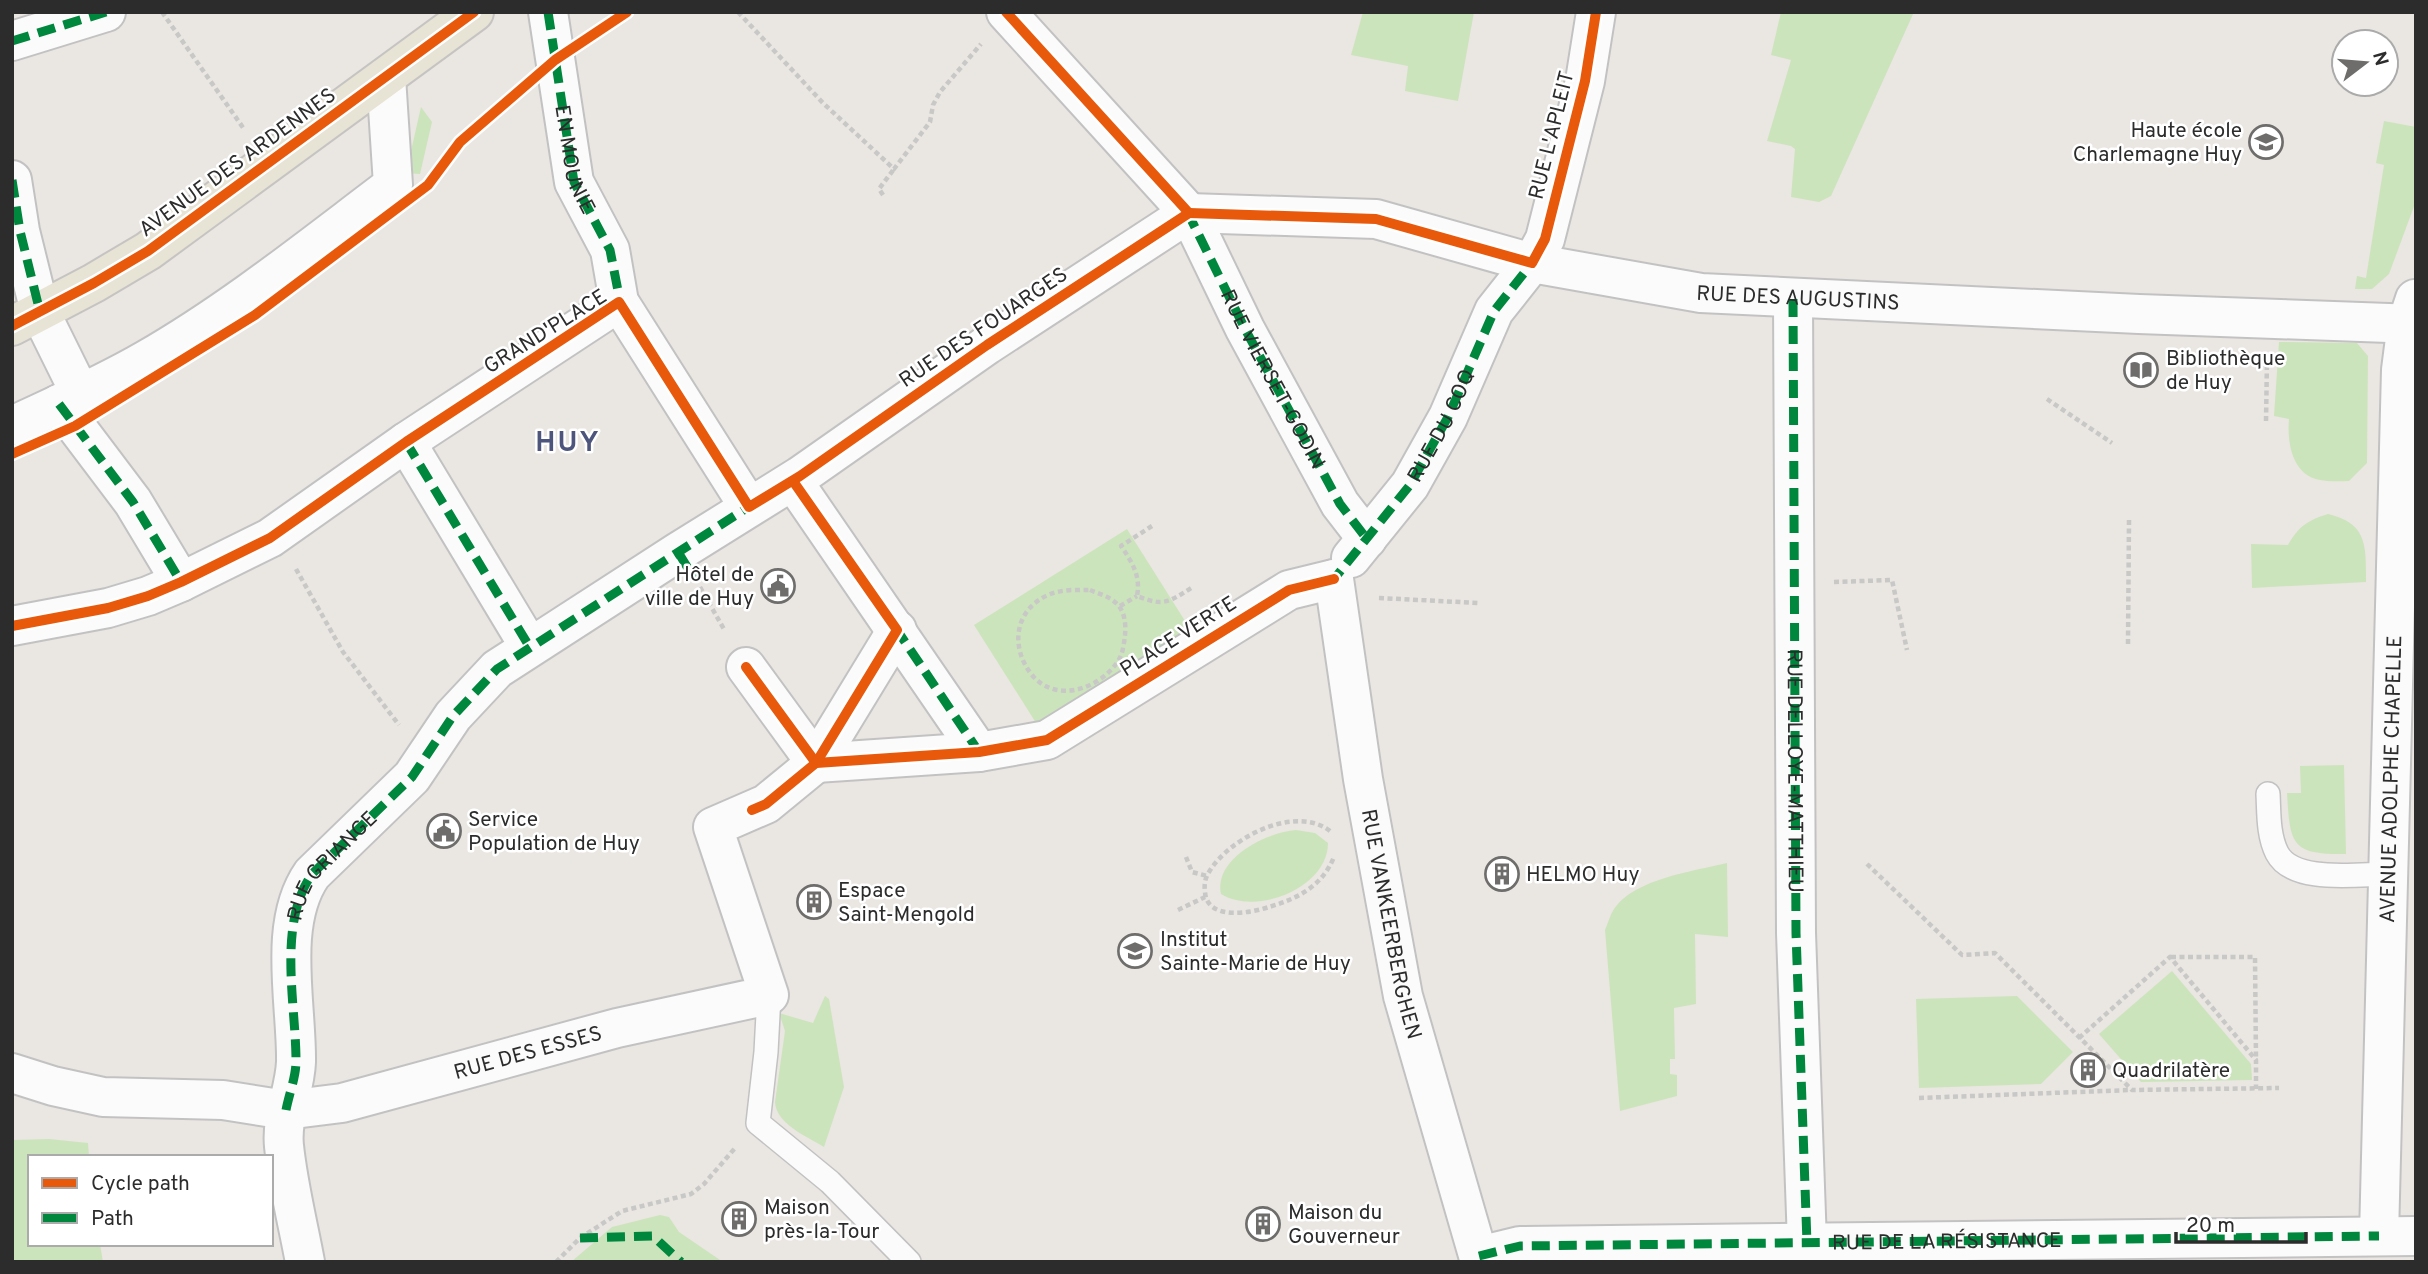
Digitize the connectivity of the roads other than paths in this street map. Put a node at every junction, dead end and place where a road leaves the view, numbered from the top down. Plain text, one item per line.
1 (106, 12) edge
2 (474, 12) edge
3 (548, 12) edge
4 (1596, 12) edge
5 (1007, 14) edge
6 (12, 41) edge
7 (386, 77) junction
8 (12, 180) edge
9 (1189, 213) junction
10 (1532, 263) junction
11 (1793, 299) junction
12 (620, 302) junction
13 (2413, 315) edge
14 (26, 319) edge
15 (70, 399) junction
16 (12, 426) edge
17 (406, 442) junction
18 (797, 478) junction
19 (749, 507) junction
20 (1367, 539) junction
21 (1334, 579) junction
22 (181, 583) junction
23 (12, 626) edge
24 (897, 630) junction
25 (529, 646) junction
26 (746, 667) road end
27 (979, 752) junction
28 (816, 763) junction
29 (2268, 794) dead end
30 (2388, 874) junction
31 (769, 995) junction
32 (12, 1073) edge
33 (286, 1110) junction
34 (2398, 1236) edge
35 (1807, 1243) junction
36 (1480, 1259) edge
37 (305, 1262) edge
38 (909, 1262) edge

1 - 6 street
2 - 7 main road, AVENUE DES ARDENNES
3 - 12 street, EN MOUNIE
4 - 10 street, RUE L'APLEIT
5 - 9 street, RUE VIERSET-GODIN
7 - 14 main road, AVENUE DES ARDENNES
7 - 15 street
8 - 14 street
9 - 10 street, RUE DES AUGUSTINS
9 - 18 street, RUE DES FOUARGES
9 - 20 street, RUE VIERSET-GODIN
10 - 11 street, RUE DES AUGUSTINS
10 - 20 street, RUE DU COQ
11 - 13 street, RUE DES AUGUSTINS
11 - 35 street, RUE DELLOYE-MATTHIEU
12 - 17 street, GRAND'PLACE
12 - 19 street, GRAND'PLACE
13 - 30 street, AVENUE ADOLPHE CHAPELLE
14 - 15 street
15 - 16 street
15 - 22 street
17 - 22 street, GRAND'PLACE
17 - 25 street
18 - 19 street
18 - 24 street
19 - 25 street
20 - 21 street, RUE DU COQ
21 - 27 street, PLACE VERTE
21 - 36 street, RUE VANKEERBERGHEN
22 - 23 street, GRAND'PLACE
24 - 27 street
24 - 28 street
25 - 33 street, RUE GRIANGE
26 - 28 street
27 - 28 street
28 - 31 street
29 - 30 lane
30 - 34 street, AVENUE ADOLPHE CHAPELLE
31 - 33 street, RUE DES ESSES
31 - 38 lane
32 - 33 street, RUE DES ESSES
33 - 37 street, RUE GRIANGE
34 - 35 street, RUE DE LA RÉSISTANCE
35 - 36 street, RUE DE LA RÉSISTANCE

